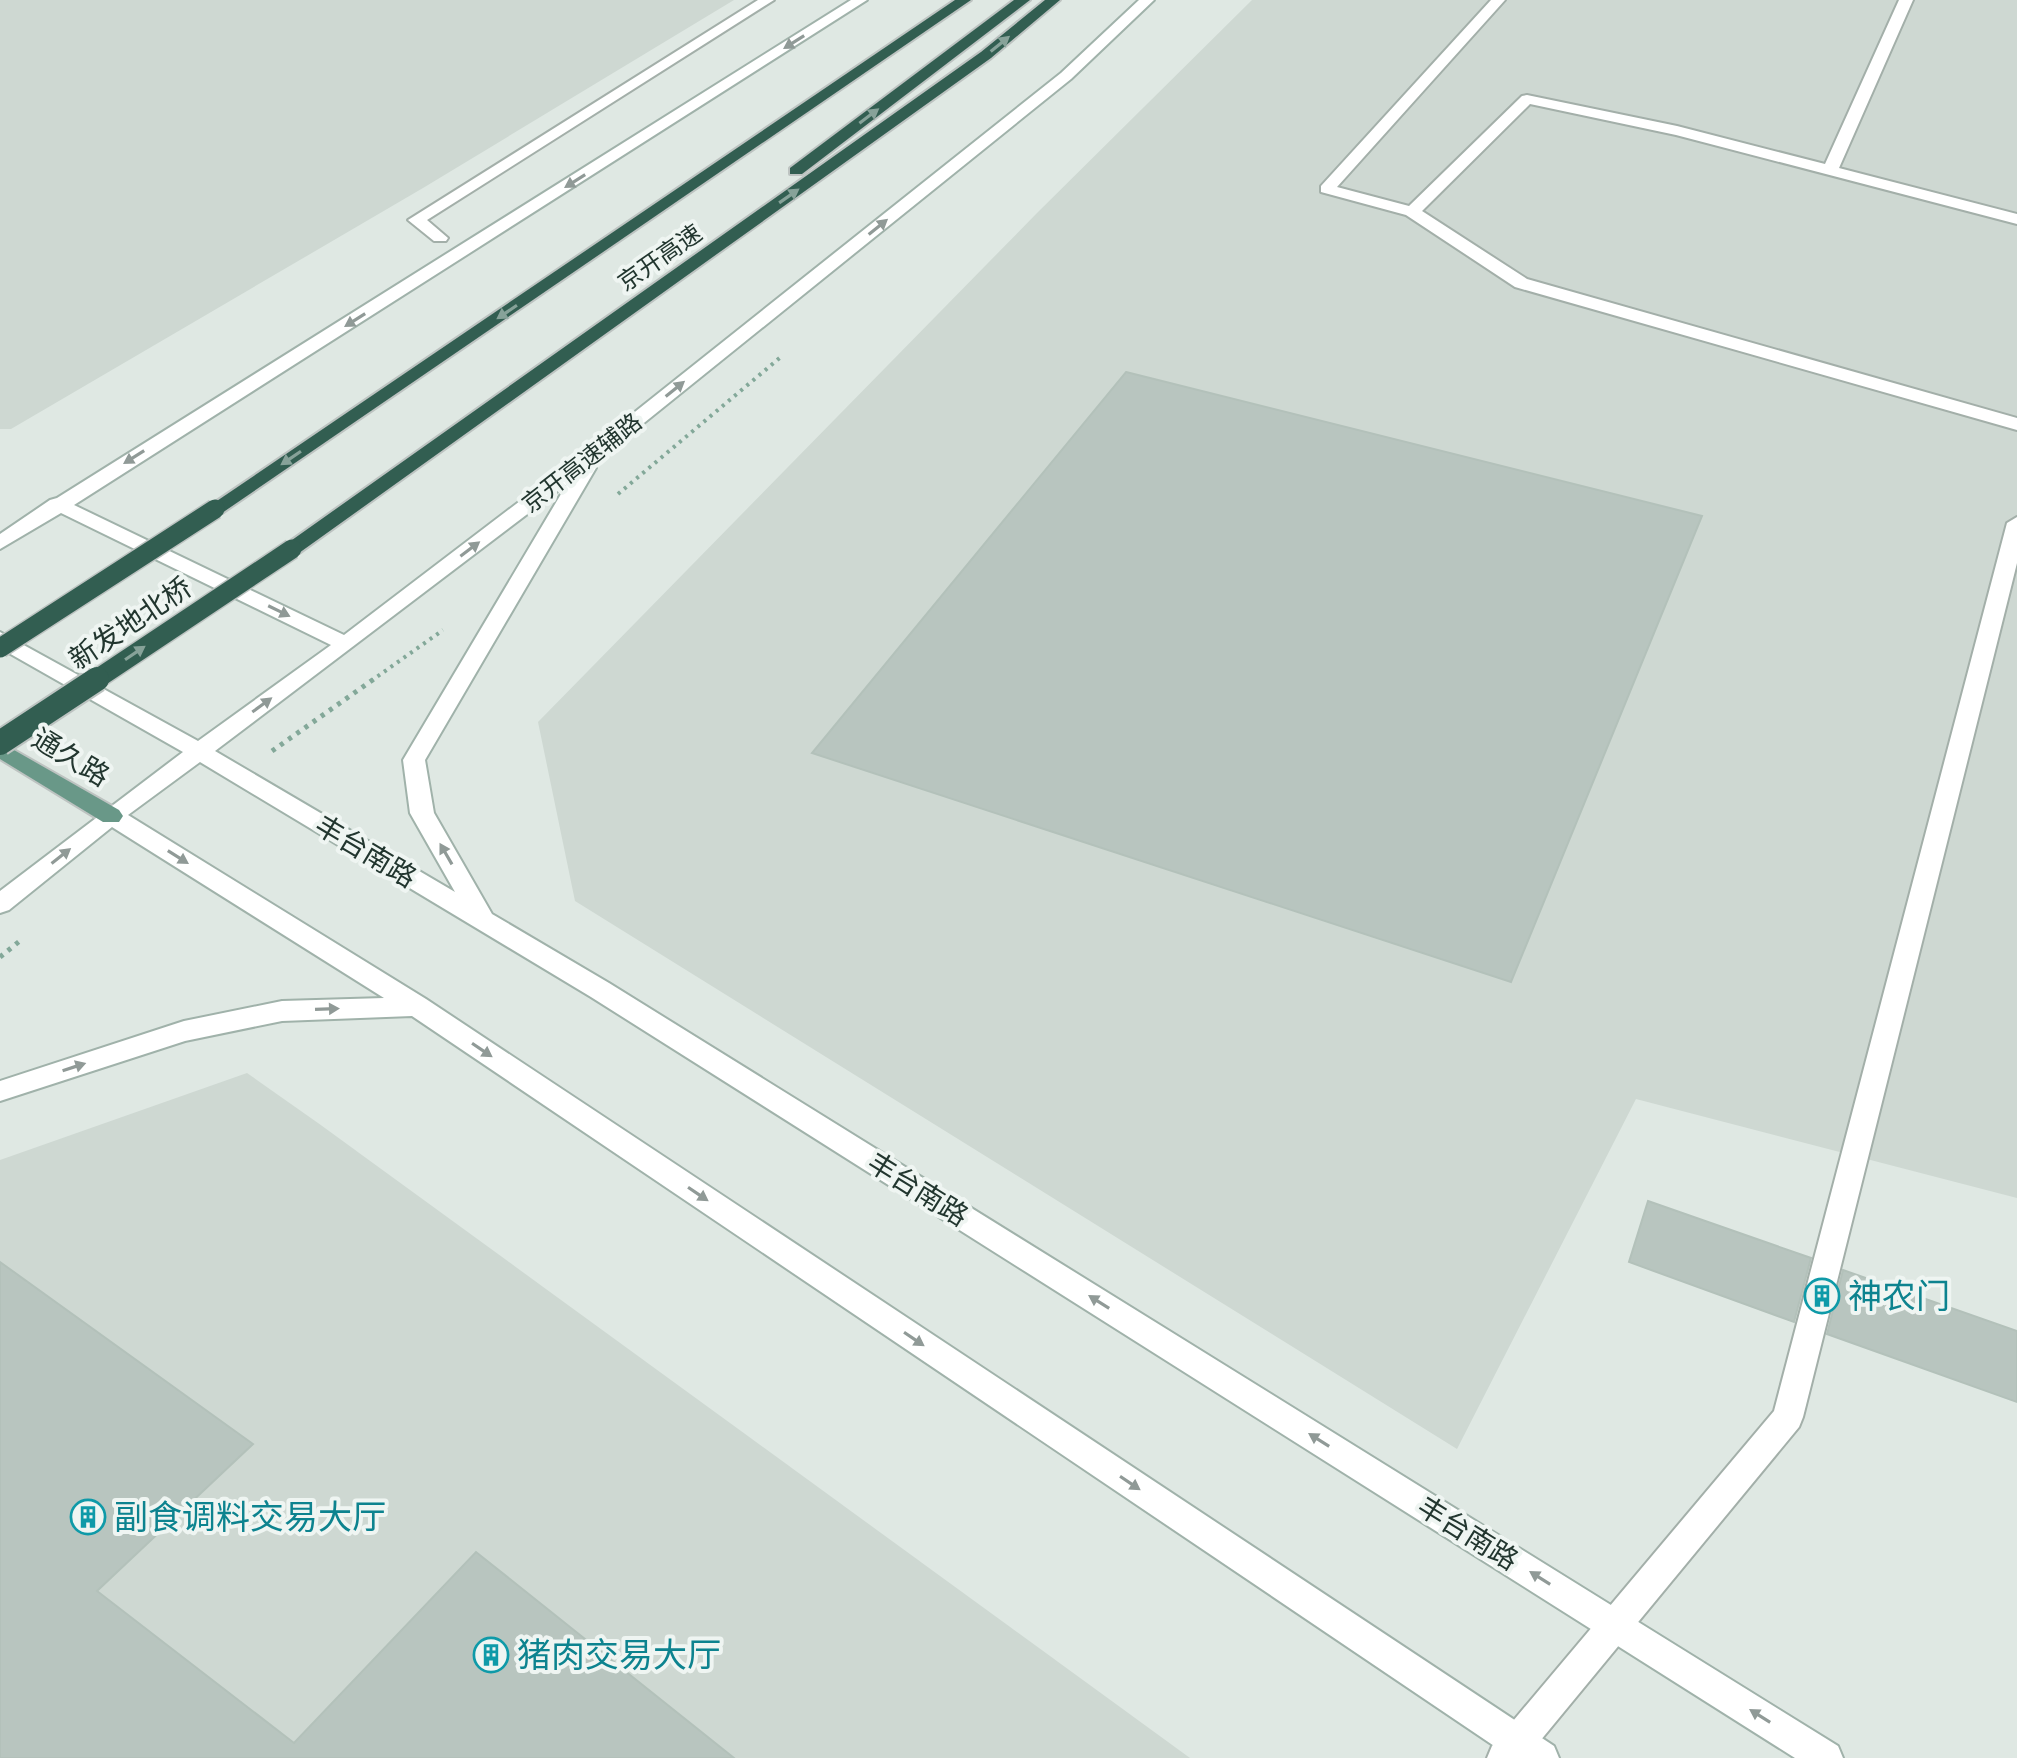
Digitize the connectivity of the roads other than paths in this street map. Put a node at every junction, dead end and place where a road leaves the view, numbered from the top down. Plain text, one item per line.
1 (767, 0) edge
2 (860, 0) edge
3 (957, 0) edge
4 (964, 0) edge
5 (1023, 0) edge
6 (1053, 0) edge
7 (1147, 0) edge
8 (1498, 0) edge
9 (1906, 0) edge
10 (1830, 170) junction
11 (1412, 212) junction
12 (2017, 219) edge
13 (440, 238) dead end
14 (552, 282) junction
15 (2017, 424) edge
16 (594, 454) junction
17 (57, 504) junction
18 (215, 509) joint
19 (2017, 523) edge
20 (0, 543) edge
21 (292, 549) junction
22 (0, 639) edge
23 (346, 644) junction
24 (0, 648) edge
25 (0, 743) edge
26 (0, 749) edge
27 (199, 751) junction
28 (111, 816) junction
29 (3, 896) edge
30 (485, 922) junction
31 (417, 1006) junction
32 (0, 1091) edge
33 (1615, 1625) junction
34 (1521, 1753) edge
35 (1826, 1758) edge

1 - 13 main road
2 -> 17 main road
3 - 14 highway
4 - 14 highway, 京开高速
21 -> 5 highway
21 -> 6 highway, 京开高速
16 -> 7 main road, 京开高速辅路
8 - 11 main road
9 - 10 main road
10 - 11 main road
10 - 12 main road
11 - 15 main road
14 -> 18 highway, 京开高速
23 -> 16 main road, 京开高速辅路
30 -> 16 main road
17 - 20 main road
17 -> 23 main road
18 - 24 highway, 新发地北桥, bridge
19 - 33 main road
25 -> 21 highway, 新发地北桥, bridge
22 - 27 main road, 丰台南路
27 -> 23 main road, 京开高速辅路
26 - 28 main road, 通久路
27 - 28 main road, 京开高速辅路
27 - 30 main road, 丰台南路
29 -> 28 main road, 京开高速辅路
28 -> 31 main road
33 -> 30 main road, 丰台南路
32 -> 31 main road
31 -> 34 main road
33 - 34 main road
35 -> 33 main road, 丰台南路

